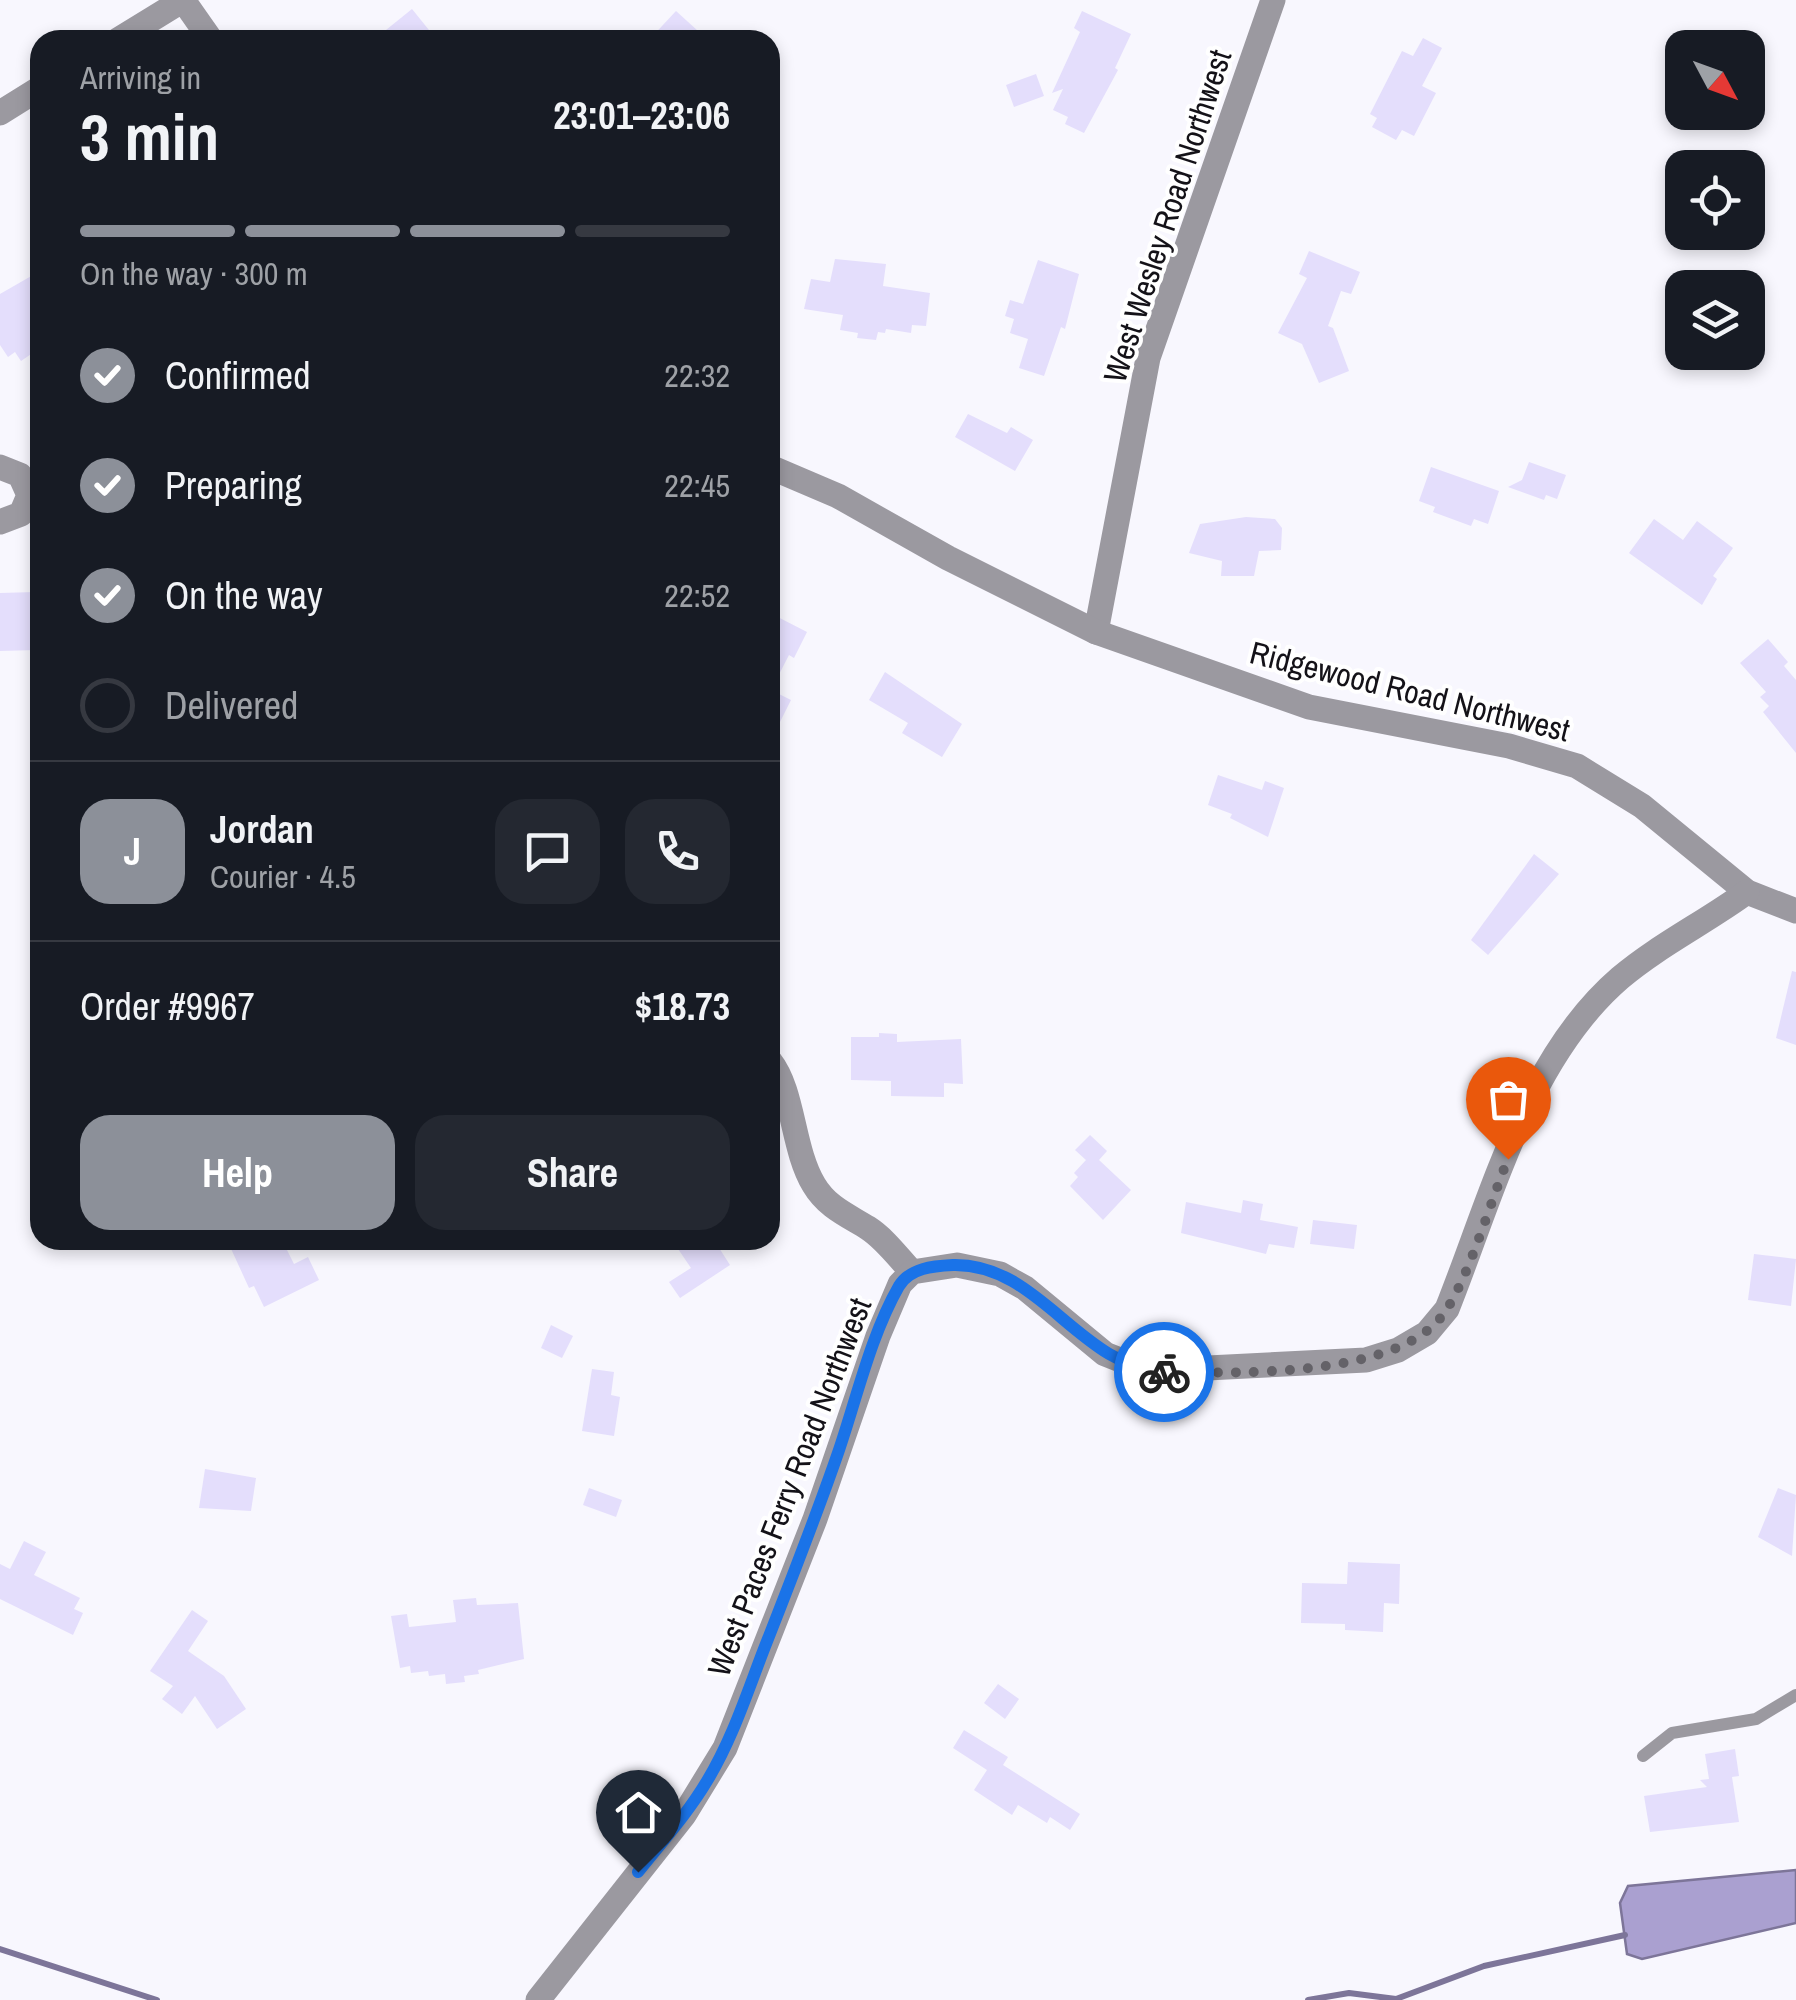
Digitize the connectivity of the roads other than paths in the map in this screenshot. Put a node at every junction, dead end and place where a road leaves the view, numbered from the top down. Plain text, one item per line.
1 (183, 0) edge
2 (1274, 0) edge
3 (134, 30) edge
4 (204, 30) edge
5 (30, 94) edge
6 (0, 113) edge
7 (0, 467) edge
8 (780, 470) edge
9 (0, 522) edge
10 (1096, 632) junction
11 (1747, 892) junction
12 (1796, 911) edge
13 (780, 1081) edge
14 (912, 1272) junction
15 (1796, 1695) edge
16 (1643, 1756) dead end
17 (538, 2000) edge

1 - 3 street
1 - 4 street
2 - 10 street, West Wesley Road Northwest
5 - 6 street
7 - 9 street
8 - 10 street, Ridgewood Road Northwest
10 - 11 street, Ridgewood Road Northwest
11 - 12 street, Ridgewood Road Northwest
11 - 14 street, West Paces Ferry Road Northwest
13 - 14 street
14 - 17 street, West Paces Ferry Road Northwest
15 - 16 lane

